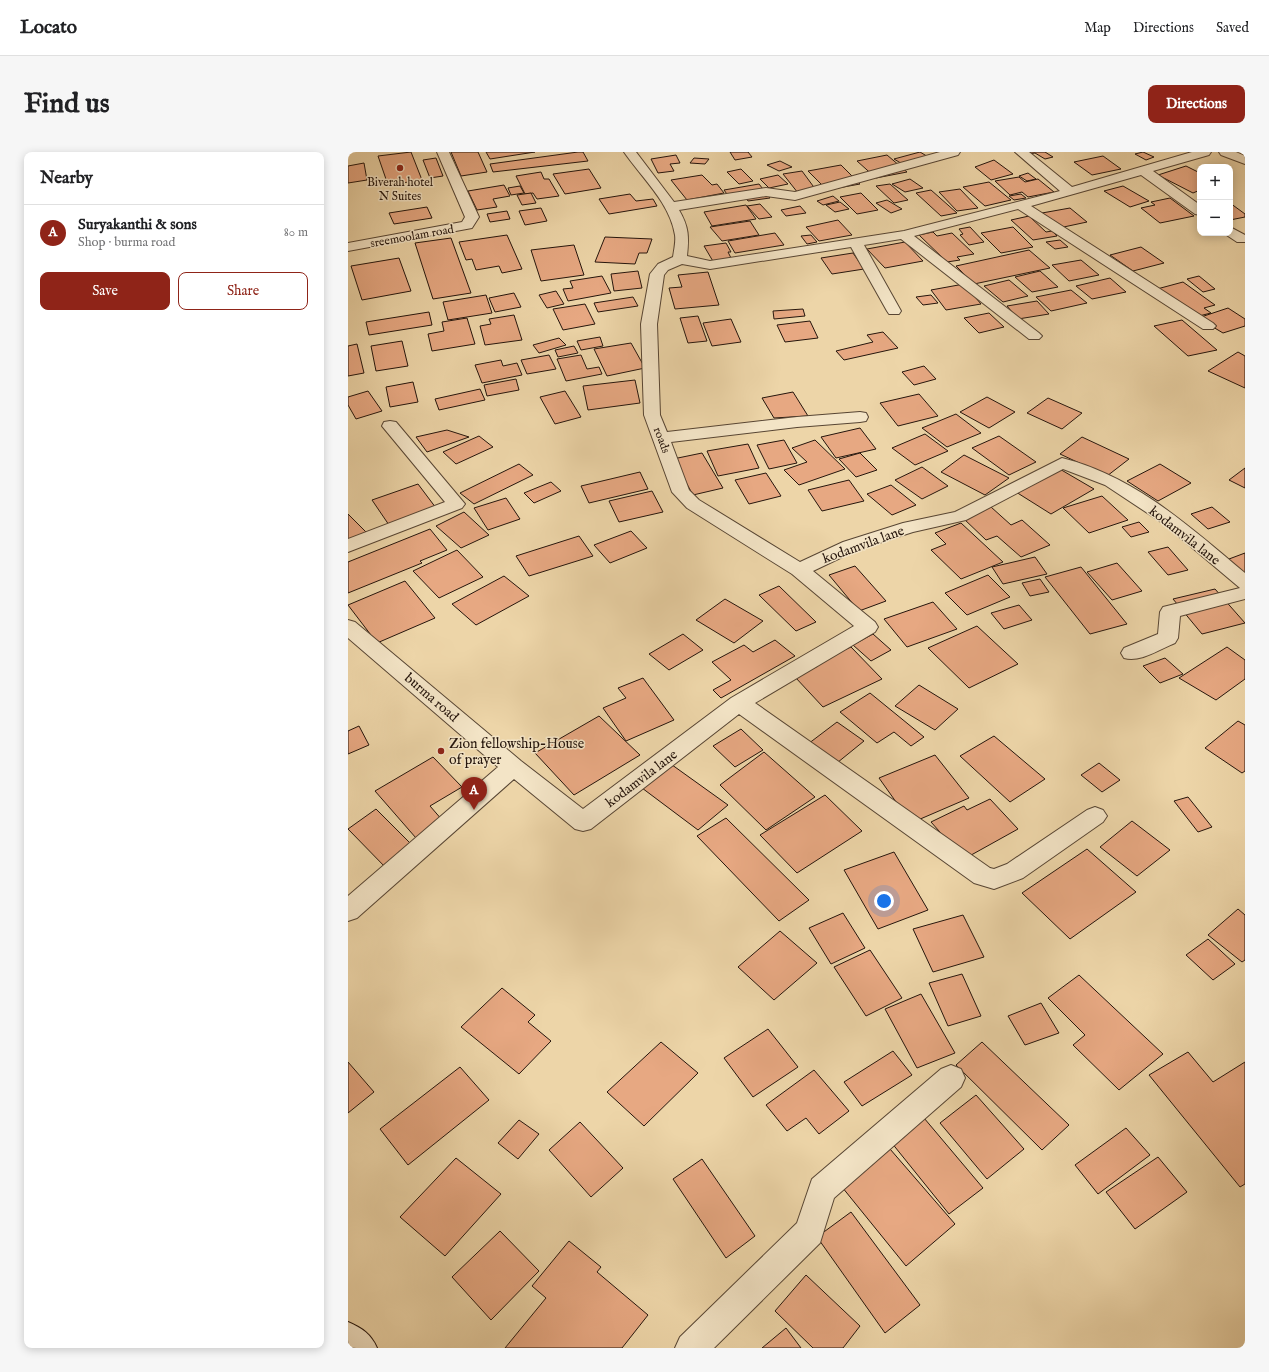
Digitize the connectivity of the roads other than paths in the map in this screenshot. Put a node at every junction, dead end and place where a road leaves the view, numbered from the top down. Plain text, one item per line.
1 (443, 152) edge
2 (630, 152) edge
3 (954, 152) edge
4 (1021, 152) edge
5 (1205, 152) edge
6 (1225, 152) edge
7 (1245, 160) edge
8 (1144, 172) junction
9 (1070, 192) junction
10 (1020, 205) junction
11 (670, 207) junction
12 (1197, 209) edge
13 (1233, 233) edge
14 (904, 235) junction
15 (1242, 240) dead end
16 (856, 244) junction
17 (348, 247) edge
18 (680, 259) junction
19 (894, 311) dead end
20 (1208, 326) dead end
21 (1034, 336) dead end
22 (860, 416) dead end
23 (390, 426) dead end
24 (661, 438) junction
25 (348, 546) edge
26 (799, 570) junction
27 (1245, 583) edge
28 (1245, 593) edge
29 (348, 627) edge
30 (1131, 653) dead end
31 (739, 703) junction
32 (512, 767) junction
33 (562, 804) joint
34 (1095, 816) dead end
35 (348, 911) edge
36 (951, 1078) dead end
37 (348, 1338) edge
38 (361, 1348) edge
39 (691, 1348) edge

1 - 17 street, sreemoolam road
2 - 11 street
3 - 11 street
4 - 9 street
5 - 8 street
6 - 7 street
8 - 9 street
8 - 12 street
9 - 10 street
10 - 14 street
10 - 20 street
11 - 18 street
13 - 15 street
14 - 16 street
14 - 21 street
16 - 18 street
16 - 19 street
18 - 24 street, roads
22 - 24 street
23 - 25 street
24 - 26 street, roads
26 - 27 street, kodamvila lane
26 - 31 street, kodamvila lane
28 - 30 street
29 - 32 street, burma road
31 - 33 street, kodamvila lane
31 - 34 street
32 - 33 street, burma road
32 - 35 street
36 - 39 street
37 - 38 street

